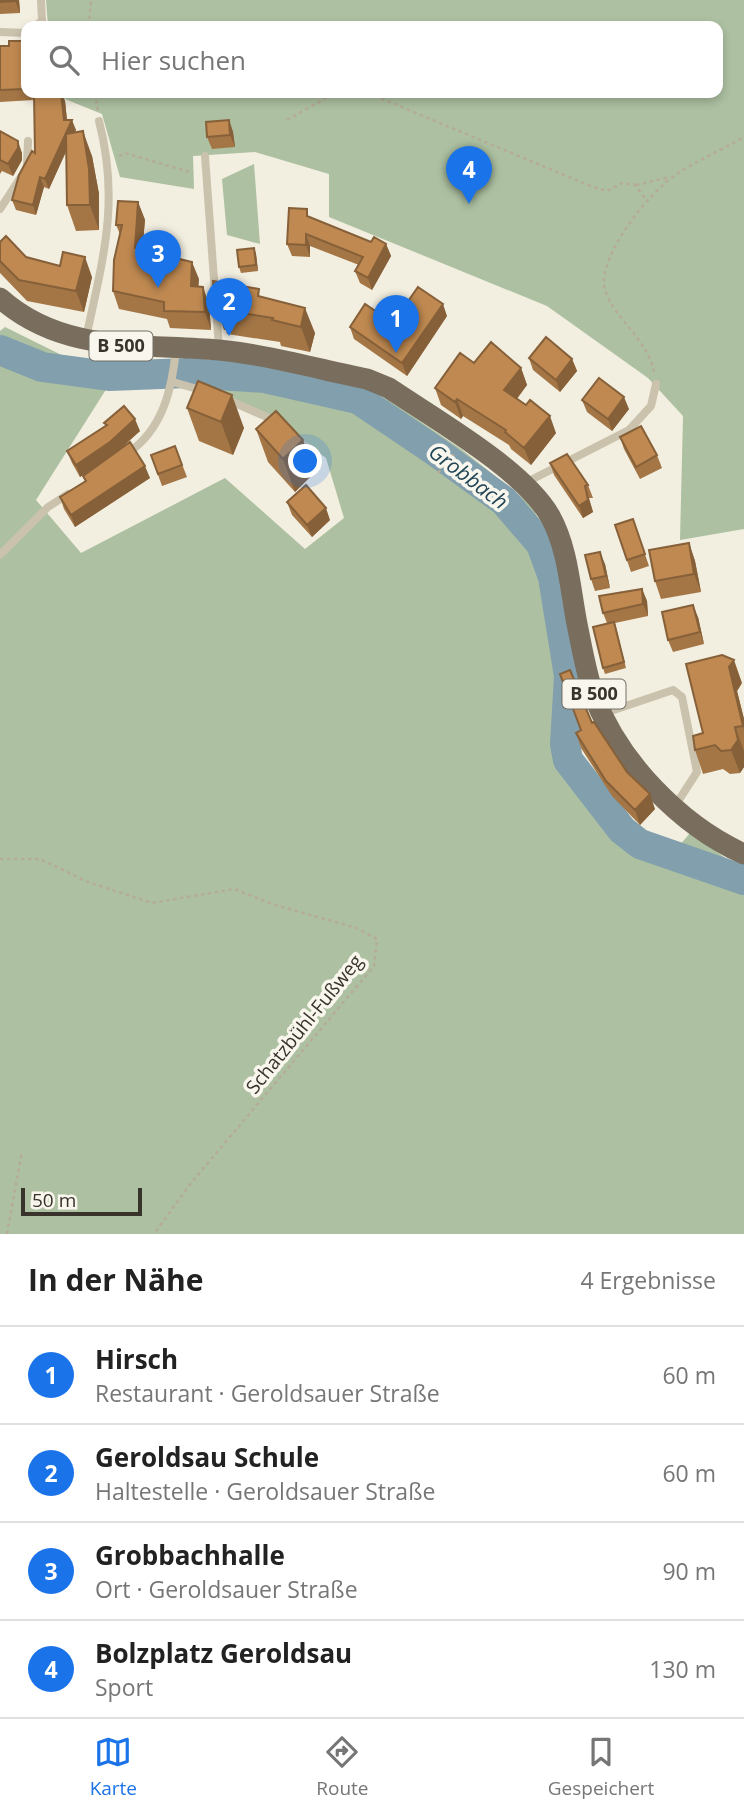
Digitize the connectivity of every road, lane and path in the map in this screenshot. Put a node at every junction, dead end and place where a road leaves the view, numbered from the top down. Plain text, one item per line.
1 (41, 0) edge
2 (91, 0) edge
3 (41, 21) edge
4 (89, 21) edge
5 (0, 32) edge
6 (21, 33) edge
7 (96, 98) edge
8 (326, 98) edge
9 (381, 98) edge
10 (288, 120) dead end
11 (99, 121) joint
12 (744, 137) edge
13 (28, 141) dead end
14 (205, 156) dead end
15 (109, 160) junction
16 (206, 169) junction
17 (674, 176) junction
18 (635, 185) junction
19 (647, 201) junction
20 (0, 209) edge
21 (0, 298) edge
22 (85, 341) junction
23 (219, 351) junction
24 (176, 355) junction
25 (173, 382) junction
26 (656, 384) joint
27 (209, 393) edge
28 (221, 397) edge
29 (285, 428) edge
30 (294, 436) edge
31 (311, 451) dead end
32 (453, 455) dead end
33 (119, 460) edge
34 (438, 473) dead end
35 (524, 483) junction
36 (78, 488) edge
37 (0, 555) edge
38 (602, 714) junction
39 (675, 807) junction
40 (744, 854) edge
41 (0, 859) edge
42 (22, 1151) dead end
43 (7, 1234) edge
44 (154, 1234) edge

1 - 3 lane
2 - 4 path
5 - 6 lane
7 - 11 path
8 - 10 path
9 - 18 path
11 - 15 lane
12 - 17 path
13 - 20 lane
14 - 16 lane
15 - 16 path
15 - 22 lane
16 - 23 lane
17 - 18 path
17 - 19 path
18 - 19 path
19 - 26 path
21 - 22 main road, B 500
22 - 24 main road, B 500
23 - 24 main road, B 500
23 - 35 main road, B 500
24 - 25 lane
25 - 27 lane
25 - 33 lane
26 - 35 lane
28 - 29 lane
30 - 31 lane
32 - 34 path
35 - 38 main road, B 500
36 - 37 lane
38 - 39 main road, B 500
38 - 39 lane
39 - 40 main road, B 500
41 - 44 path, Schatzbühl-Fußweg
42 - 43 path

